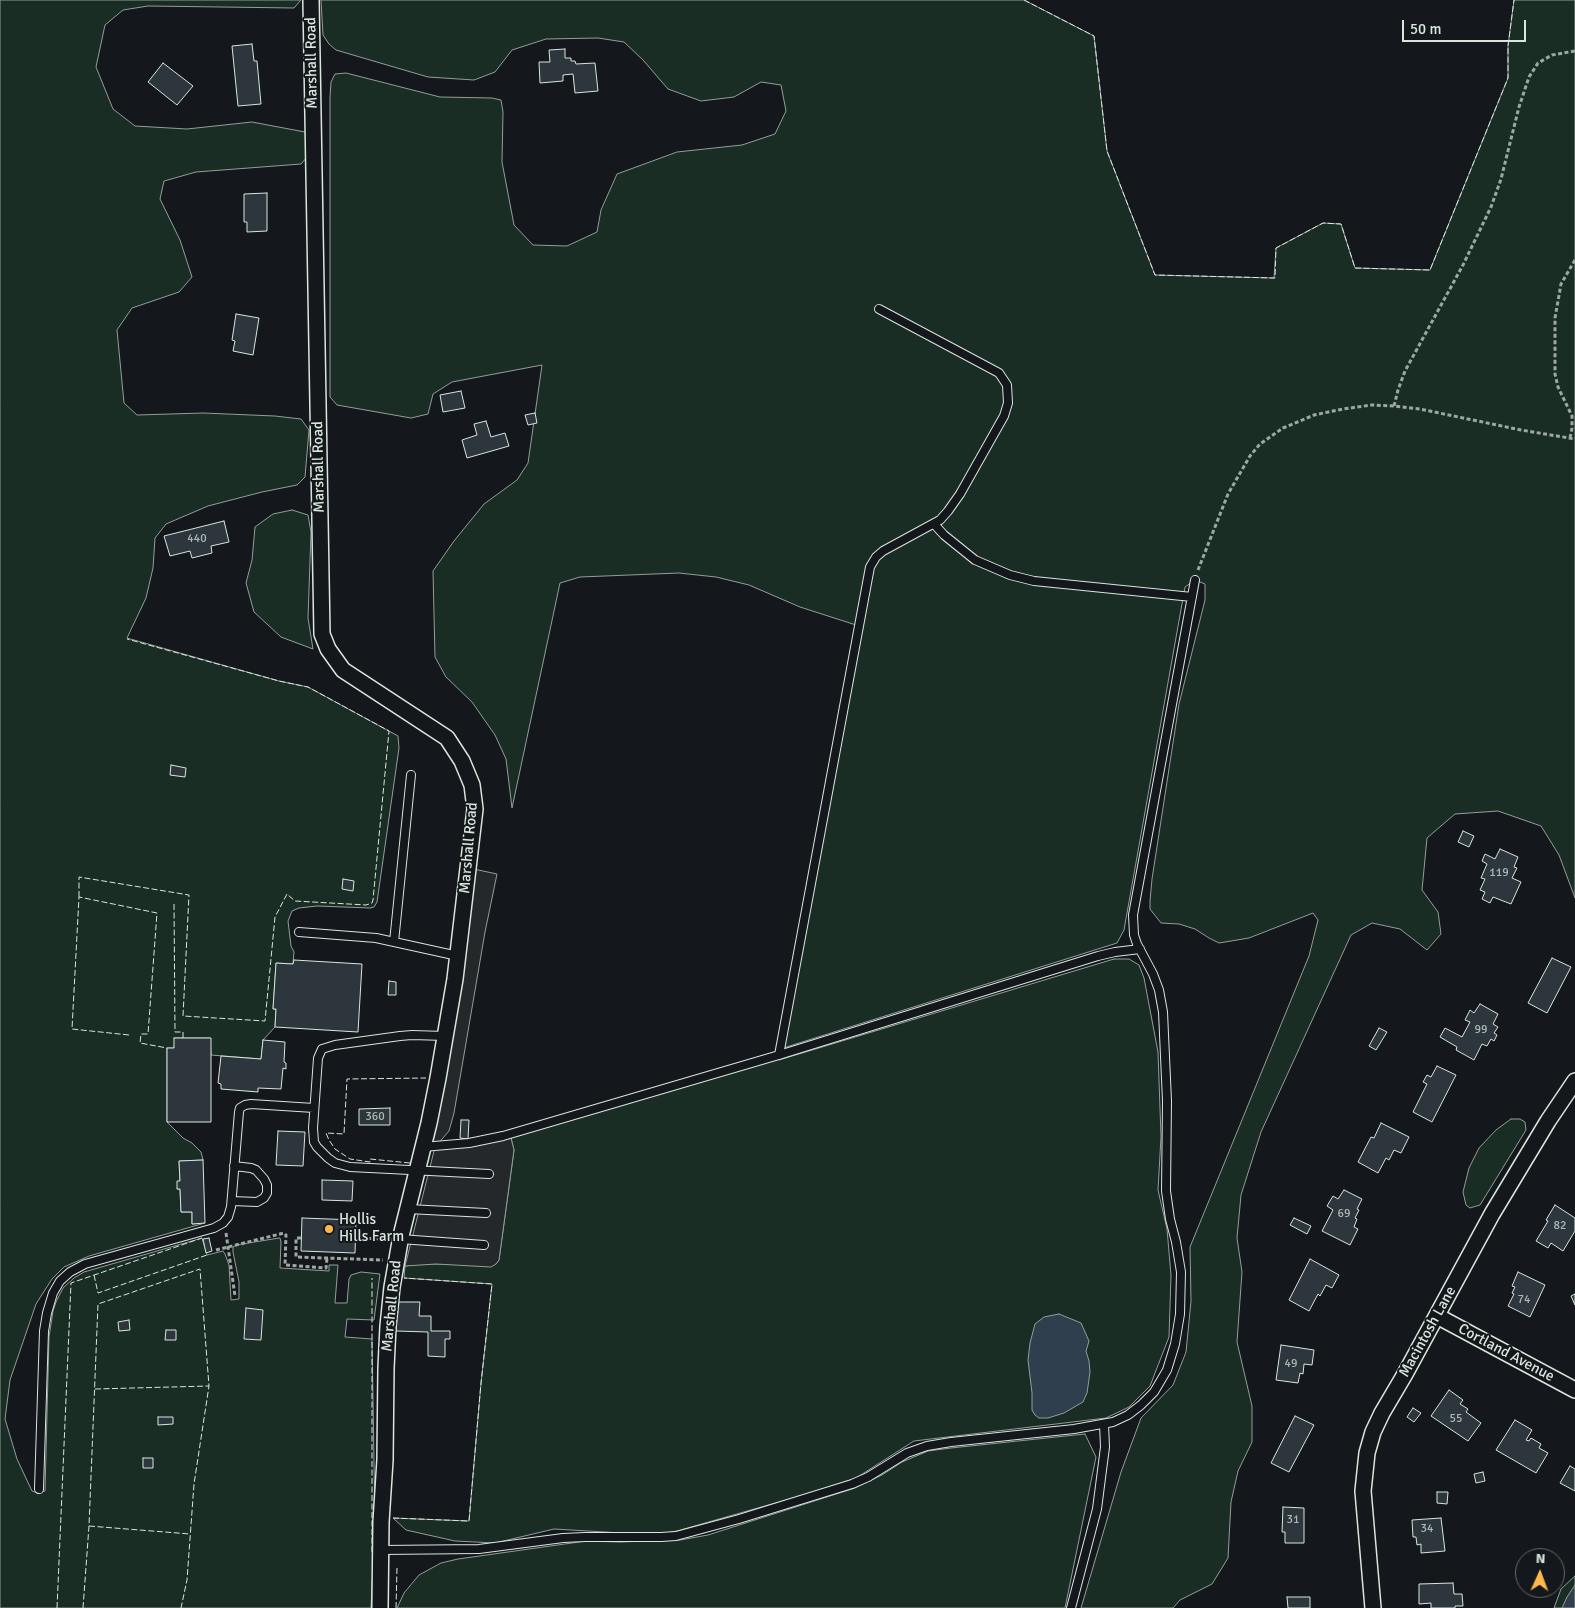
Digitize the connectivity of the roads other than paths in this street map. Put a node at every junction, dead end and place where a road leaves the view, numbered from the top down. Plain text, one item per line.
1 (311, 0) edge
2 (879, 309) dead end
3 (934, 524) junction
4 (1195, 580) road end
5 (1192, 597) junction
6 (412, 775) dead end
7 (299, 932) dead end
8 (394, 942) junction
9 (1140, 948) junction
10 (458, 956) junction
11 (445, 1036) junction
12 (779, 1055) junction
13 (1575, 1081) edge
14 (314, 1108) junction
15 (423, 1147) junction
16 (234, 1166) junction
17 (418, 1170) junction
18 (489, 1174) dead end
19 (232, 1201) junction
20 (408, 1209) junction
21 (486, 1213) dead end
22 (400, 1239) junction
23 (484, 1245) dead end
24 (1437, 1316) junction
25 (1575, 1390) edge
26 (1104, 1424) junction
27 (40, 1489) dead end
28 (381, 1550) junction
29 (380, 1608) edge
30 (1071, 1608) edge
31 (1373, 1608) edge

1 - 10 street, Marshall Road
2 - 3 lane
3 - 5 lane
3 - 12 lane
4 - 5 lane
5 - 9 lane
6 - 8 lane
7 - 8 lane
8 - 10 lane
9 - 12 lane
9 - 26 lane
10 - 11 street, Marshall Road
11 - 14 lane
11 - 15 street, Marshall Road
12 - 15 lane
13 - 24 street, Macintosh Lane
14 - 16 lane
14 - 17 lane
15 - 17 street, Marshall Road
16 - 19 lane
16 - 19 lane
17 - 18 lane
17 - 20 street, Marshall Road
19 - 27 lane
20 - 21 lane
20 - 22 street, Marshall Road
22 - 23 lane
22 - 28 street, Marshall Road
24 - 25 street, Cortland Avenue
24 - 31 street, Macintosh Lane
26 - 28 lane
26 - 30 lane
28 - 29 street, Marshall Road

